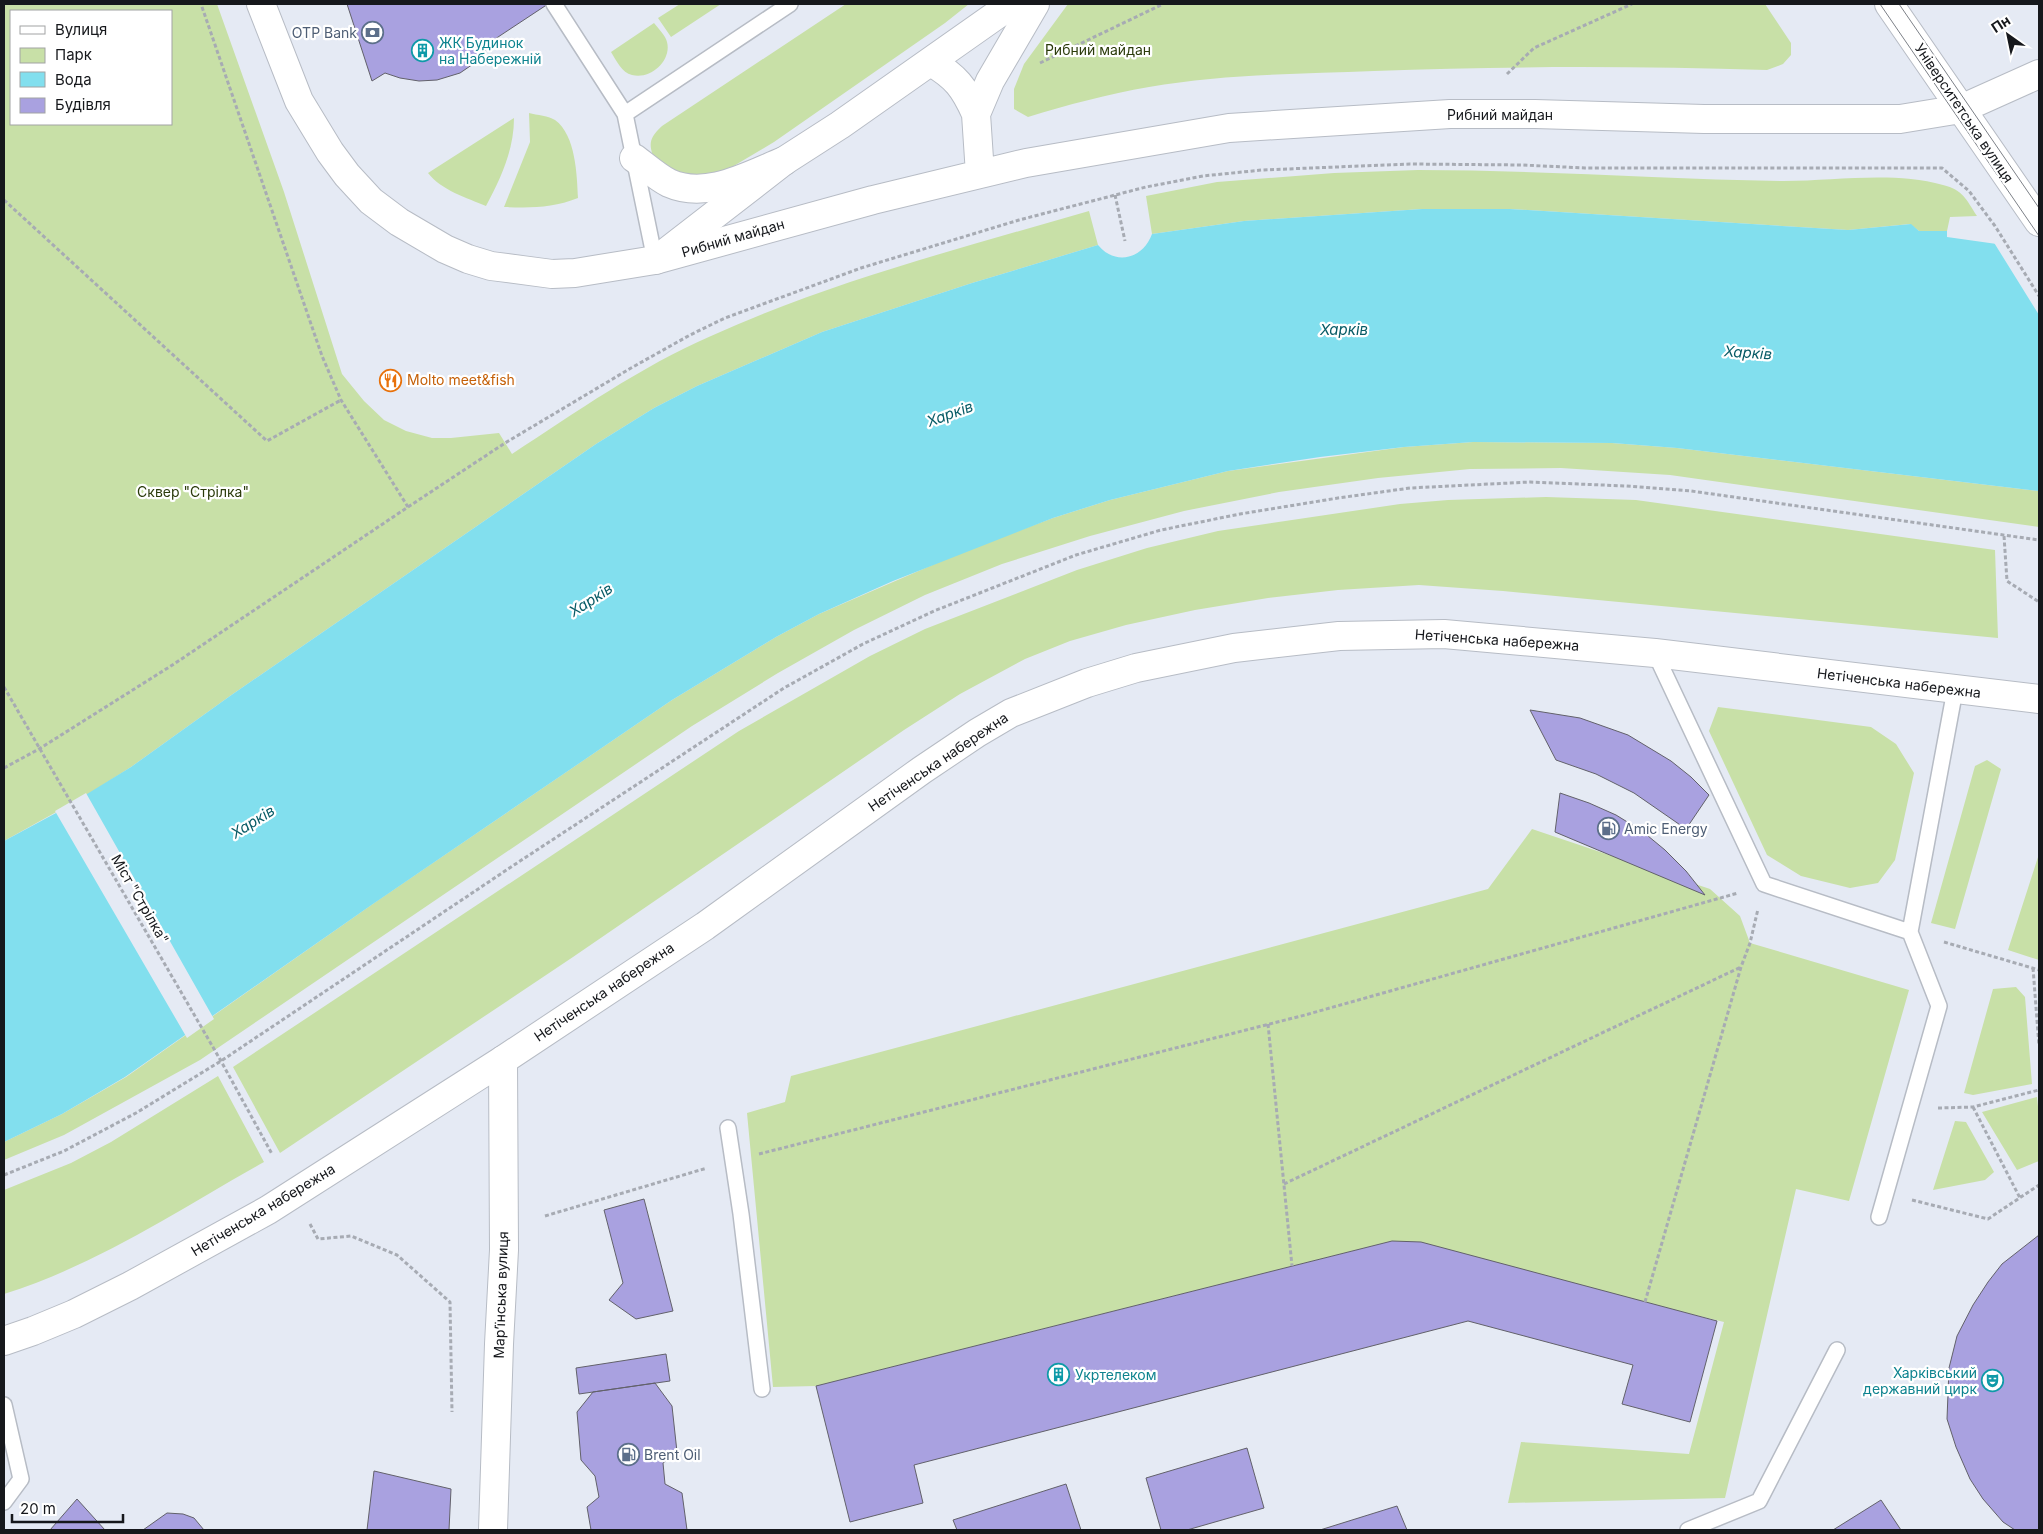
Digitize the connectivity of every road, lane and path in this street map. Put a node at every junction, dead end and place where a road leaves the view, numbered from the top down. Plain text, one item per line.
1 (201, 4) edge
2 (261, 4) edge
3 (554, 4) edge
4 (790, 4) edge
5 (1012, 4) edge
6 (1035, 4) edge
7 (1163, 4) edge
8 (1632, 4) edge
9 (1889, 4) edge
10 (930, 62) junction
11 (1039, 64) dead end
12 (1507, 74) dead end
13 (2039, 74) edge
14 (1961, 109) junction
15 (625, 114) junction
16 (976, 114) junction
17 (634, 158) junction
18 (784, 161) junction
19 (980, 174) junction
20 (1115, 195) junction
21 (4, 200) edge
22 (2039, 222) edge
23 (1125, 241) dead end
24 (655, 260) junction
25 (2039, 296) edge
26 (341, 400) junction
27 (408, 507) junction
28 (2004, 536) dead end
29 (2039, 602) edge
30 (1655, 652) junction
31 (4, 687) edge
32 (1955, 690) junction
33 (2031, 696) edge
34 (39, 749) junction
35 (4, 768) edge
36 (1764, 884) junction
37 (1910, 932) junction
38 (1741, 967) junction
39 (2033, 968) junction
40 (2039, 970) edge
41 (1268, 1024) junction
42 (2039, 1046) edge
43 (503, 1060) junction
44 (2039, 1090) edge
45 (1972, 1107) junction
46 (1909, 1109) junction
47 (728, 1128) dead end
48 (272, 1154) dead end
49 (732, 1161) junction
50 (1284, 1184) junction
51 (2039, 1185) edge
52 (1886, 1193) junction
53 (2020, 1198) junction
54 (544, 1216) dead end
55 (1878, 1216) dead end
56 (310, 1224) dead end
57 (1292, 1266) dead end
58 (1645, 1302) dead end
59 (4, 1341) edge
60 (1837, 1350) dead end
61 (762, 1389) dead end
62 (4, 1405) edge
63 (452, 1412) dead end
64 (4, 1502) edge
65 (493, 1530) edge
66 (1688, 1530) edge

1 - 26 path
2 - 24 main road
3 - 15 lane
4 - 15 lane
5 - 10 main road, Рибний майдан
6 - 16 main road
7 - 11 path
8 - 12 path
9 - 14 main road, Університетська вулиця
10 - 16 main road
10 - 18 main road, Рибний майдан
13 - 14 main road, Рибний майдан
14 - 19 main road, Рибний майдан
14 - 22 main road, Університетська вулиця
15 - 17 lane
16 - 19 main road
17 - 18 main road
17 - 24 lane
18 - 24 main road, Рибний майдан
19 - 24 main road, Рибний майдан
20 - 23 path
20 - 25 path
20 - 27 path
21 - 26 path
26 - 27 path
27 - 34 path
28 - 29 path
30 - 32 main road, Нетіченська набережна
30 - 36 lane
30 - 43 main road, Нетіченська набережна
31 - 34 path, Міст "Стрілка"
32 - 33 main road, Нетіченська набережна
32 - 37 lane
34 - 35 path
34 - 48 path, Міст "Стрілка"
36 - 37 lane
36 - 38 path
36 - 41 path
37 - 39 path
37 - 46 lane
38 - 50 path
38 - 58 path
39 - 40 path
39 - 42 path
41 - 49 path
41 - 50 path
43 - 59 main road, Нетіченська набережна
43 - 65 main road, Мар’їнська вулиця
44 - 45 path
45 - 46 path
45 - 53 path
46 - 52 lane
47 - 49 lane
49 - 54 path
49 - 61 lane
50 - 57 path
51 - 53 path
52 - 53 path
52 - 55 lane
56 - 63 path
60 - 66 lane
62 - 64 lane

